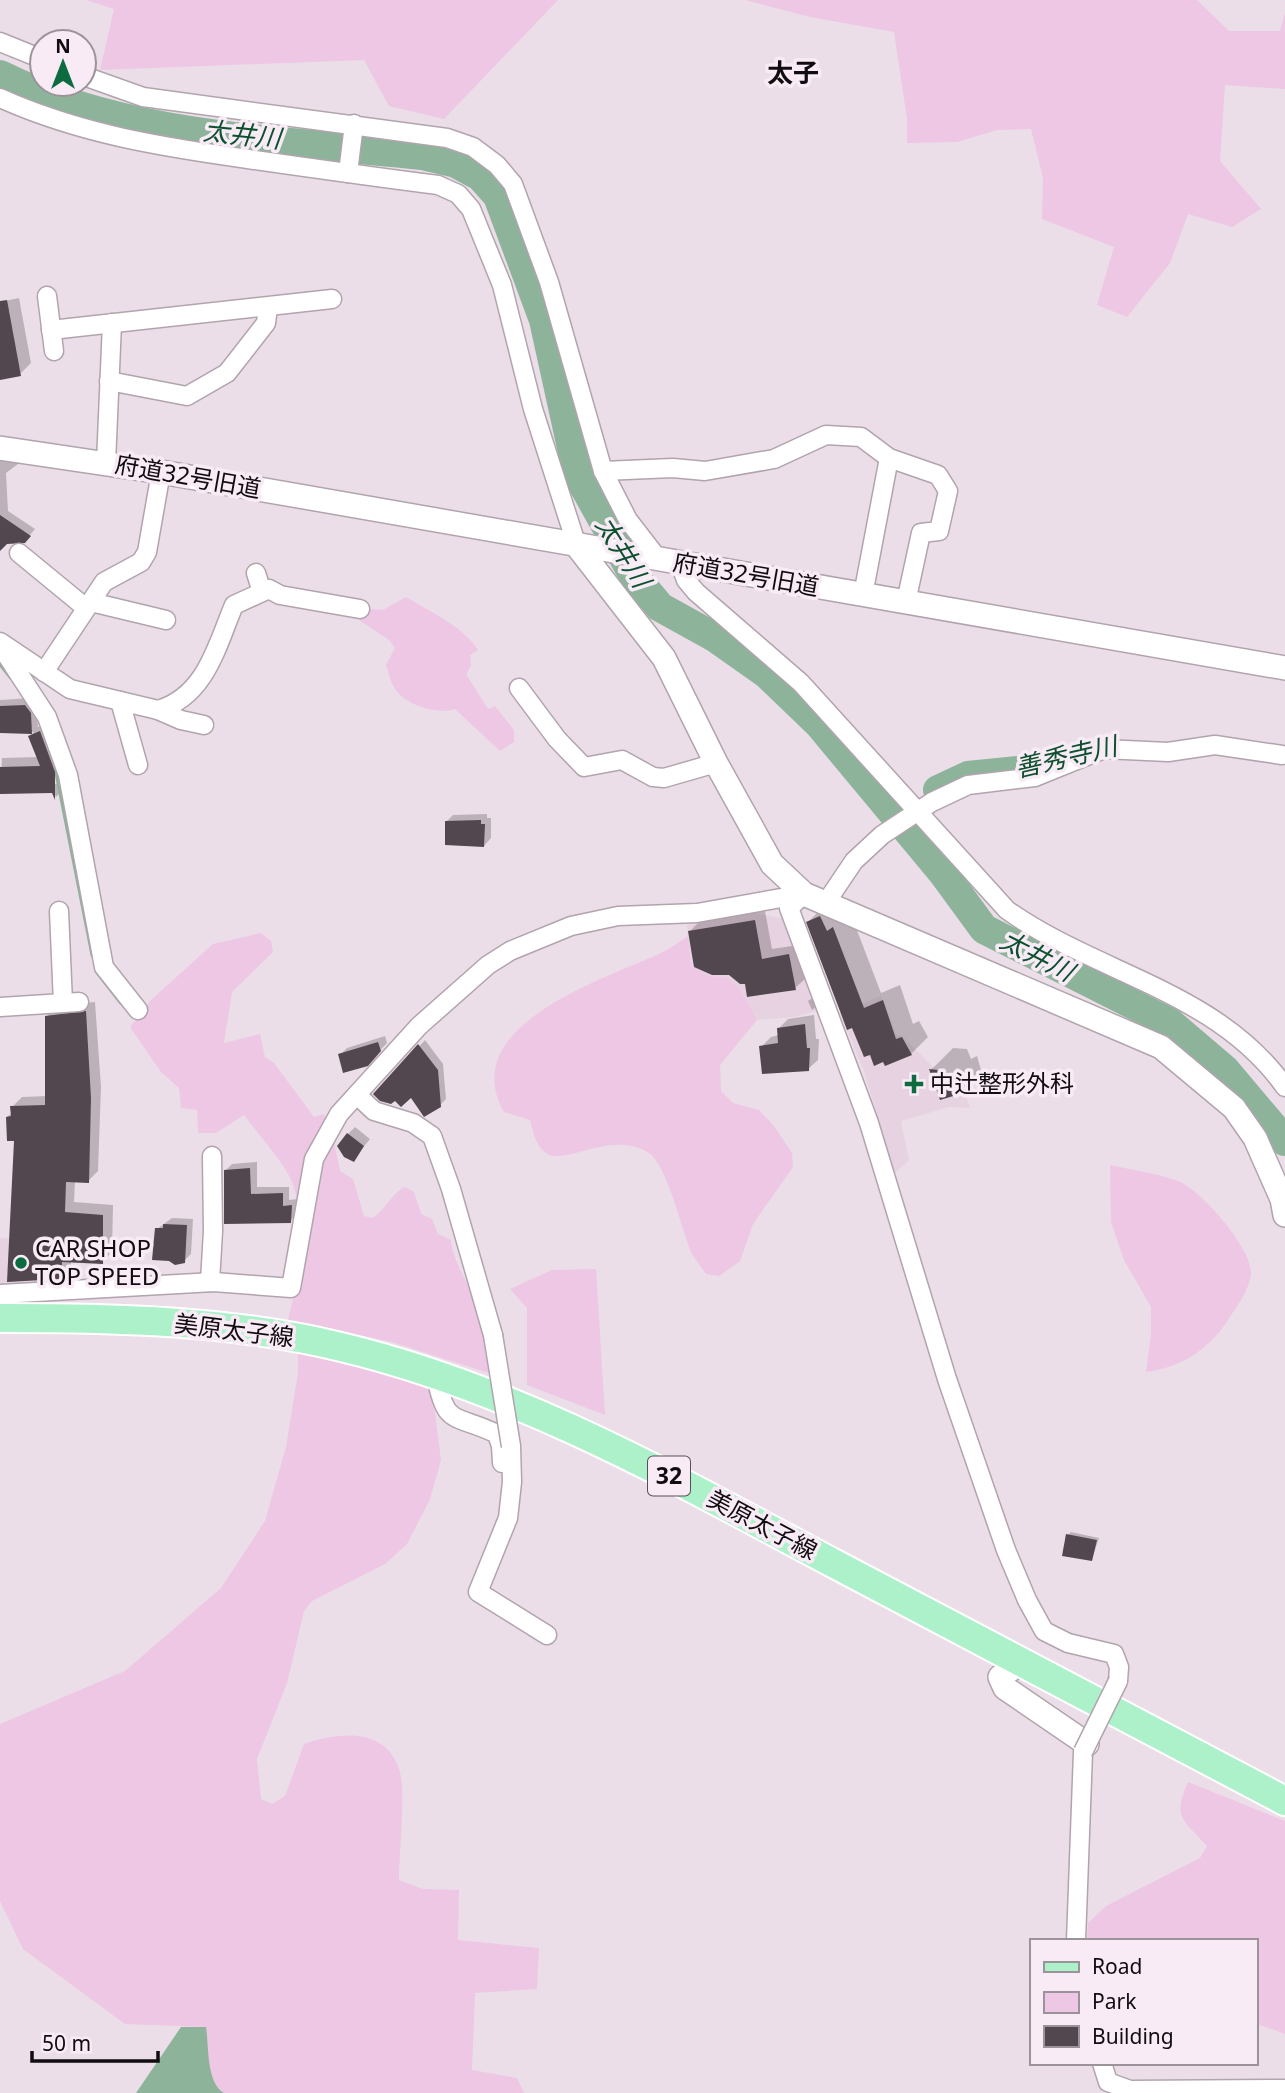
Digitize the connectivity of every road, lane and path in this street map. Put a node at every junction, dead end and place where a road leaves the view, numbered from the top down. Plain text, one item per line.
1 (0, 41) edge
2 (28, 53) edge
3 (98, 81) edge
4 (0, 98) edge
5 (354, 128) junction
6 (349, 169) junction
7 (47, 296) dead end
8 (332, 299) dead end
9 (268, 307) junction
10 (112, 324) junction
11 (51, 330) junction
12 (54, 351) dead end
13 (109, 381) junction
14 (0, 448) edge
15 (889, 458) junction
16 (106, 463) junction
17 (603, 471) junction
18 (162, 472) junction
19 (586, 548) junction
20 (19, 553) dead end
21 (662, 560) junction
22 (256, 573) dead end
23 (262, 592) junction
24 (863, 594) junction
25 (906, 601) junction
26 (89, 605) junction
27 (360, 608) dead end
28 (162, 614) dead end
29 (0, 643) edge
30 (1285, 668) edge
31 (44, 672) junction
32 (519, 688) dead end
33 (120, 701) junction
34 (158, 710) junction
35 (204, 725) dead end
36 (1282, 755) dead end
37 (716, 763) junction
38 (138, 765) dead end
39 (916, 814) junction
40 (804, 894) junction
41 (827, 901) junction
42 (59, 911) dead end
43 (0, 1007) edge
44 (138, 1010) dead end
45 (1285, 1087) edge
46 (357, 1095) junction
47 (212, 1156) dead end
48 (1284, 1204) edge
49 (210, 1282) junction
50 (0, 1294) edge
51 (0, 1318) edge
52 (436, 1376) junction
53 (510, 1501) junction
54 (547, 1635) dead end
55 (1020, 1663) junction
56 (1085, 1748) junction
57 (1285, 1801) edge
58 (1076, 1939) edge
59 (1103, 2065) edge
60 (1285, 2090) edge

1 - 2 street
3 - 5 street
4 - 6 street
5 - 6 street
5 - 17 street
6 - 19 street
7 - 11 street
8 - 9 street
9 - 10 street
9 - 13 street
10 - 11 street
10 - 13 street
11 - 12 street
13 - 16 street
14 - 16 street, 府道32号旧道
15 - 17 street
15 - 24 street
15 - 25 street
16 - 18 street, 府道32号旧道
17 - 21 street
18 - 19 street, 府道32号旧道
18 - 26 street
19 - 21 street, 府道32号旧道
19 - 37 street
20 - 26 street
21 - 24 street, 府道32号旧道
21 - 39 street
22 - 23 street
23 - 27 street
23 - 34 street
24 - 25 street, 府道32号旧道
25 - 30 street, 府道32号旧道
26 - 28 street
26 - 31 street
29 - 31 street
29 - 44 street
31 - 33 street
32 - 37 street
33 - 34 street
33 - 38 street
34 - 35 street
36 - 39 street
37 - 40 street
39 - 41 street
39 - 45 street
40 - 41 street
40 - 46 street
40 - 56 street, bridge
41 - 48 street
42 - 43 street
46 - 49 street
46 - 53 street, bridge
47 - 49 street
49 - 50 street
51 - 52 main road, 美原太子線 / 32
52 - 53 street
52 - 55 main road, 美原太子線 / 32
53 - 54 street
55 - 56 street
55 - 57 main road, 美原太子線 / 32
56 - 58 street
59 - 60 street

